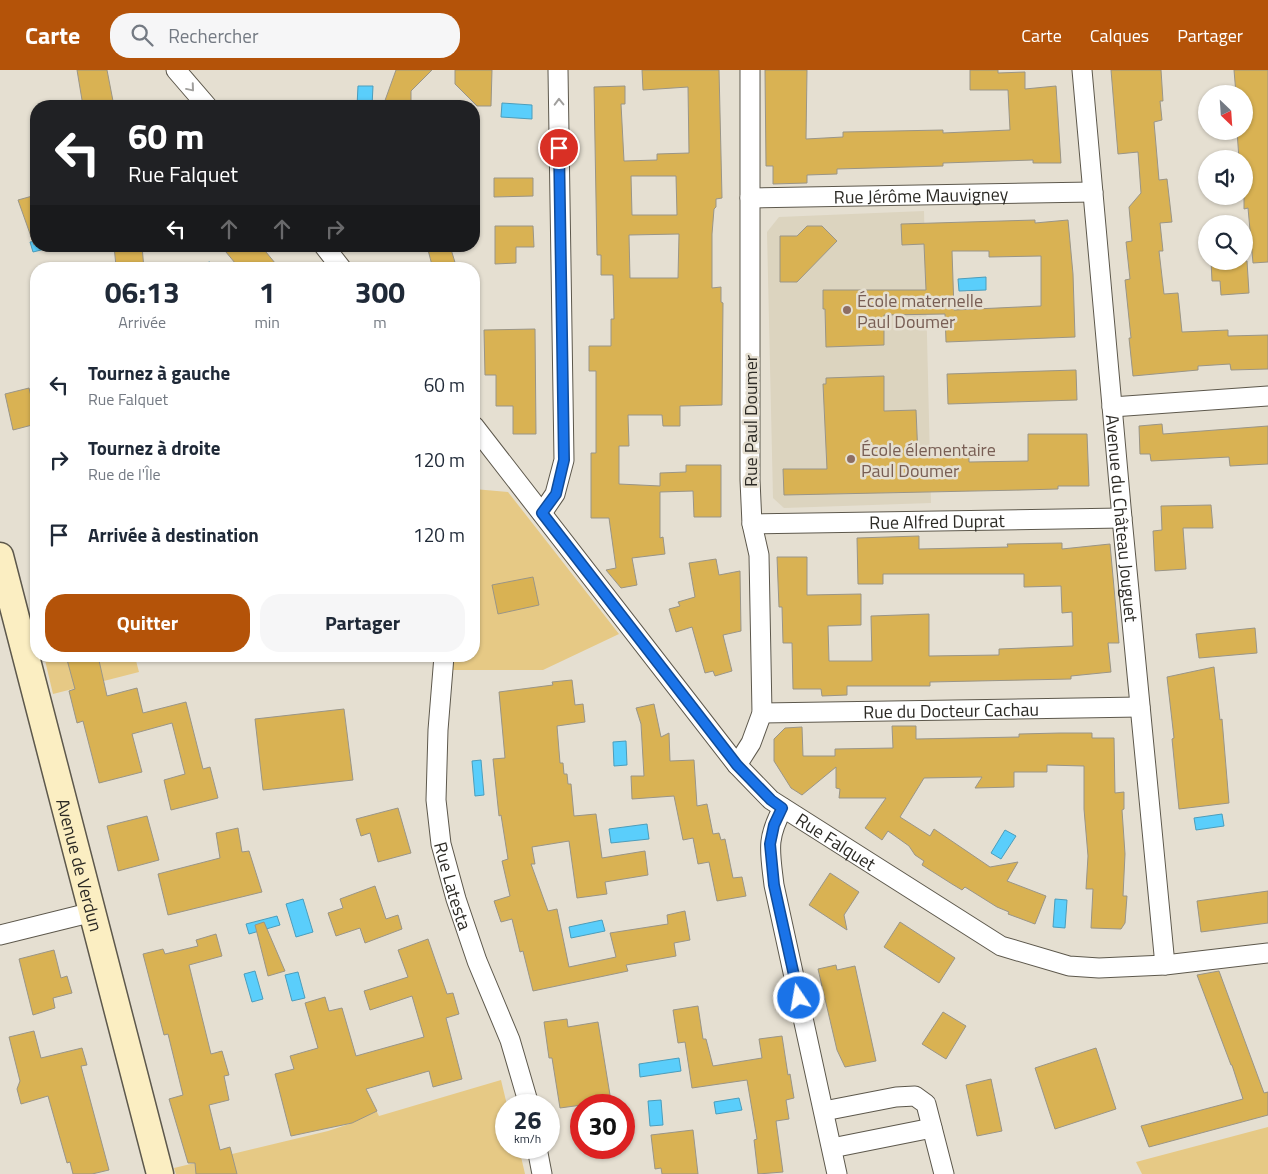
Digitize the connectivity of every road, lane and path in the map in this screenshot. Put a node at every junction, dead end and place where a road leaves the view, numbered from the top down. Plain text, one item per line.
1 (176, 70) edge
2 (558, 70) edge
3 (750, 70) edge
4 (1082, 70) edge
5 (202, 100) edge
6 (1093, 192) junction
7 (750, 198) junction
8 (329, 252) edge
9 (337, 262) edge
10 (1268, 396) edge
11 (1112, 407) junction
12 (480, 441) edge
13 (542, 513) junction
14 (1122, 518) junction
15 (752, 524) junction
16 (0, 556) edge
17 (444, 662) edge
18 (1140, 707) junction
19 (762, 713) junction
20 (737, 765) junction
21 (782, 808) junction
22 (93, 912) junction
23 (0, 935) edge
24 (1268, 953) edge
25 (1165, 966) junction
26 (526, 1094) edge
27 (824, 1111) junction
28 (932, 1128) junction
29 (832, 1148) junction
30 (539, 1159) edge
31 (160, 1174) edge
32 (542, 1174) edge
33 (838, 1174) edge
34 (944, 1174) edge

1 -> 5 street
13 -> 2 street
3 - 7 street, Rue Paul Doumer
4 - 6 street, Avenue du Château Jouguet
6 - 7 street, Rue Jérôme Mauvigney
6 - 11 street, Avenue du Château Jouguet
7 - 15 street, Rue Paul Doumer
8 - 9 street
10 - 11 street
11 - 14 street, Avenue du Château Jouguet
12 - 13 street, Rue Falquet
13 - 20 street, Rue Falquet
14 - 15 street, Rue Alfred Duprat
14 - 18 street, Avenue du Château Jouguet
15 - 19 street, Rue Paul Doumer
16 - 22 street, Avenue de Verdun
17 - 26 street, Rue Latesta
18 - 19 street, Rue du Docteur Cachau
18 - 25 street, Avenue du Château Jouguet
19 - 20 street, Rue Paul Doumer
20 - 21 street, Rue Falquet
21 - 25 street, Rue Falquet
21 - 27 street
22 - 23 street
22 - 31 street, Avenue de Verdun
24 - 25 street, Rue Falquet
27 - 28 street
27 - 29 street
28 - 29 street
28 - 34 street
29 - 33 street
30 - 32 street

